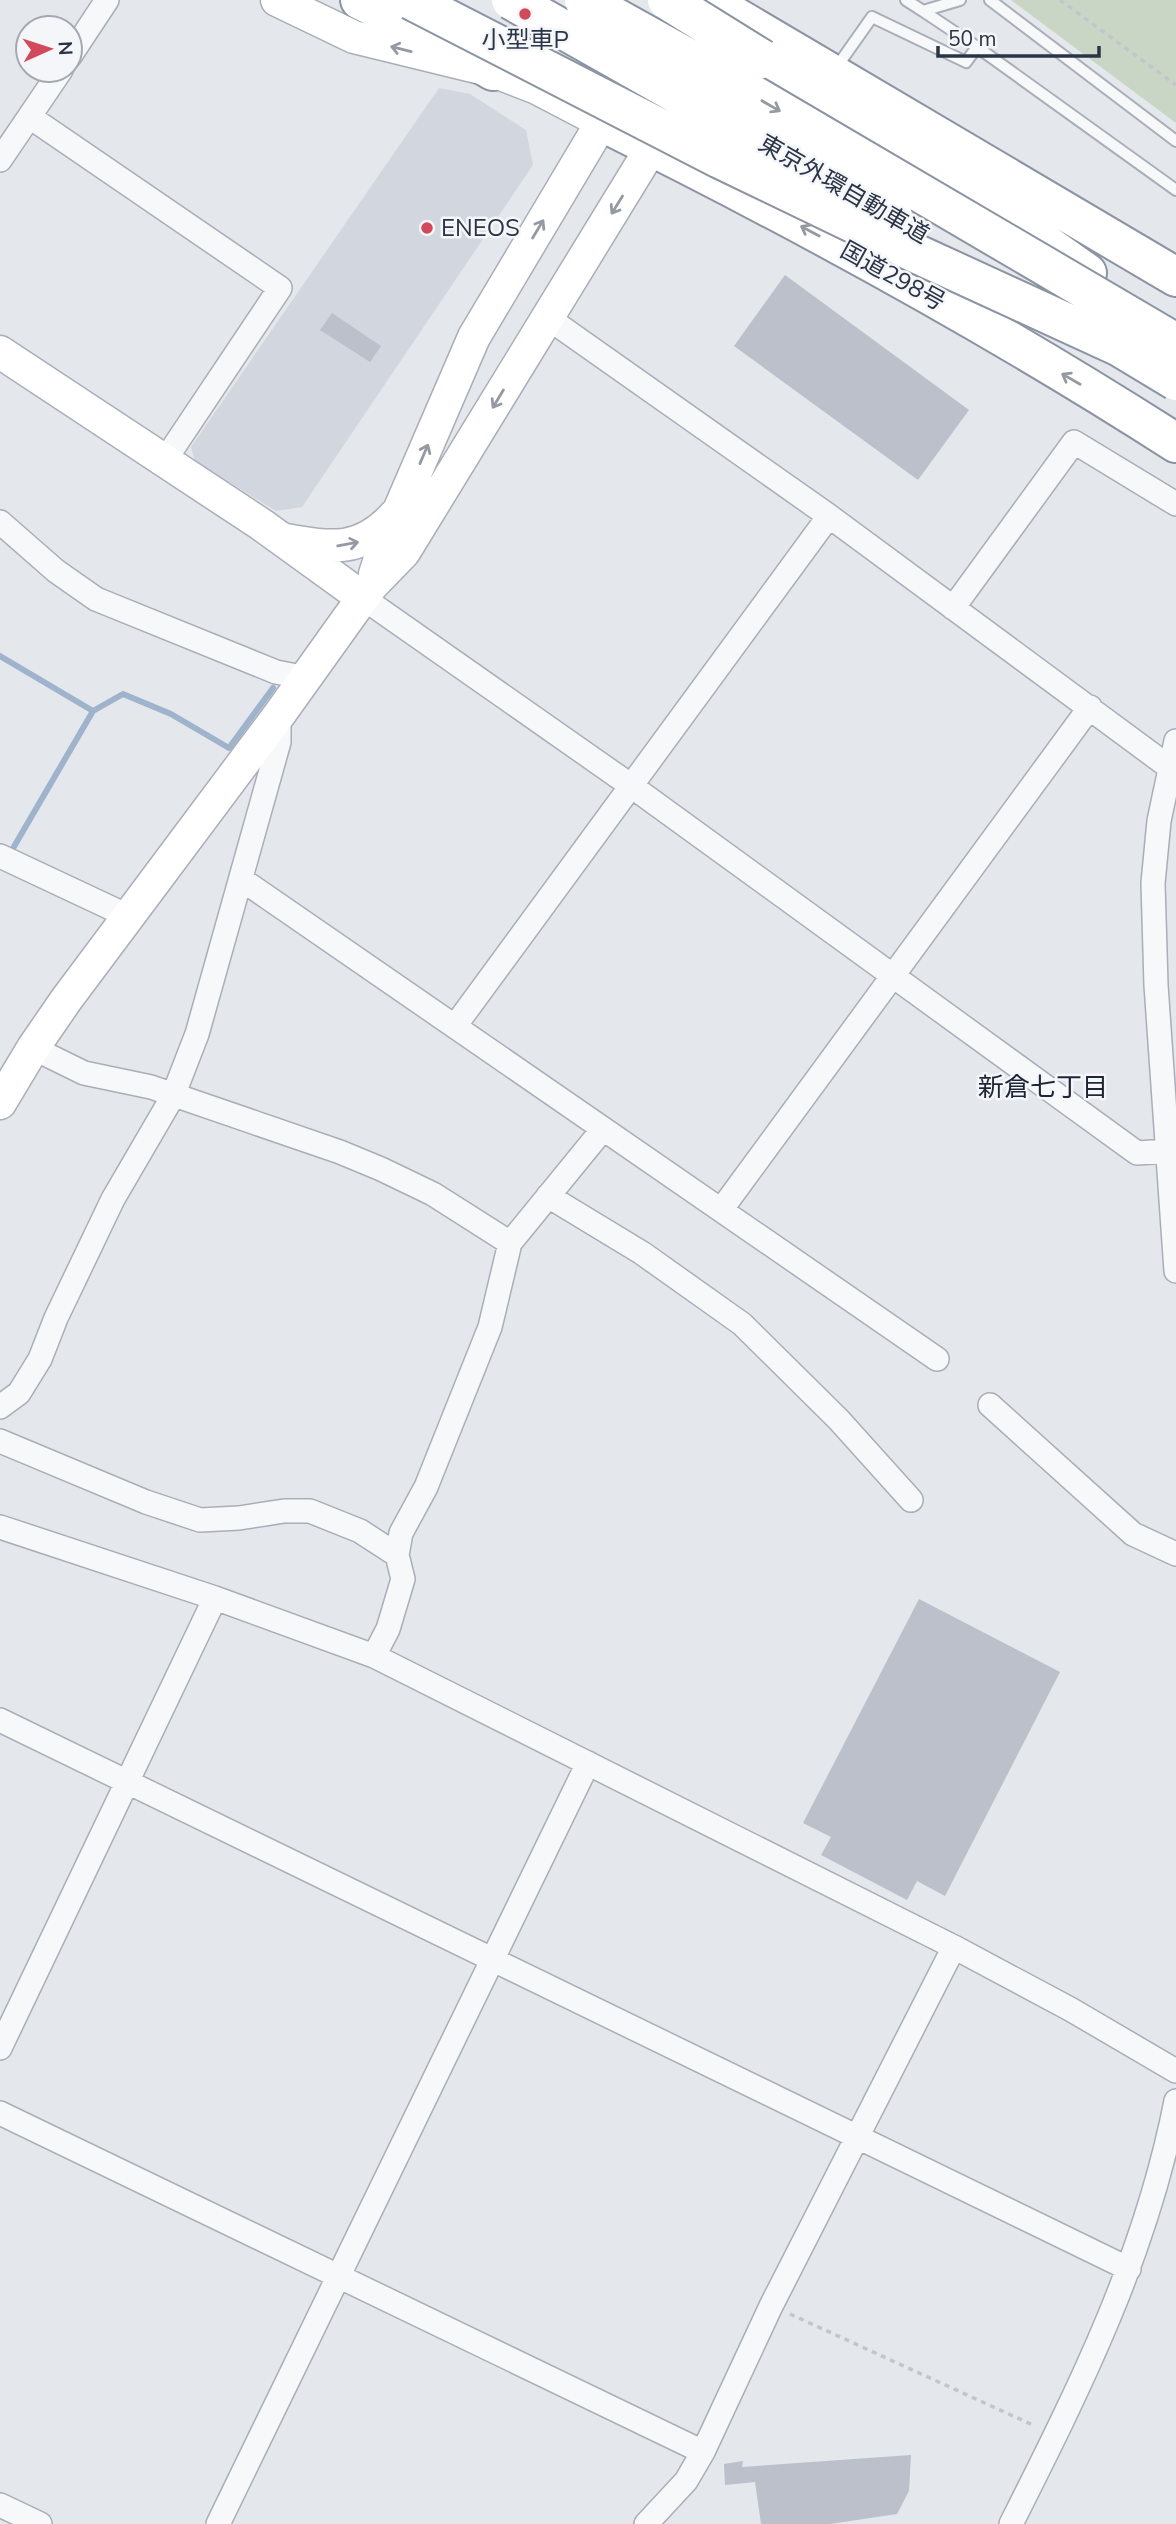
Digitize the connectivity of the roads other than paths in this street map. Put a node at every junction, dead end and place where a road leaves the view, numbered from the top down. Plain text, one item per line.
1 (107, 0) edge
2 (277, 0) edge
3 (360, 0) edge
4 (411, 0) edge
5 (511, 0) edge
6 (584, 0) edge
7 (906, 0) edge
8 (960, 0) edge
9 (990, 0) edge
10 (722, 4) edge
11 (667, 7) edge
12 (923, 11) junction
13 (84, 35) edge
14 (977, 47) junction
15 (493, 71) junction
16 (692, 73) junction
17 (843, 79) junction
18 (52, 84) edge
19 (30, 117) junction
20 (602, 122) junction
21 (1176, 141) edge
22 (652, 147) junction
23 (0, 160) edge
24 (1176, 190) edge
25 (1176, 277) edge
26 (902, 280) junction
27 (1176, 299) edge
28 (548, 318) junction
29 (1176, 336) edge
30 (1176, 343) edge
31 (1124, 349) junction
32 (0, 352) edge
33 (1176, 381) edge
34 (1130, 414) junction
35 (1176, 436) edge
36 (1176, 443) edge
37 (165, 460) junction
38 (403, 504) junction
39 (1176, 504) edge
40 (829, 516) junction
41 (0, 522) edge
42 (281, 539) junction
43 (368, 592) junction
44 (953, 608) junction
45 (307, 678) junction
46 (1090, 707) junction
47 (279, 715) junction
48 (1176, 741) edge
49 (1169, 767) junction
50 (630, 785) junction
51 (0, 856) edge
52 (241, 879) junction
53 (130, 917) junction
54 (893, 975) junction
55 (455, 1026) junction
56 (33, 1048) junction
57 (4, 1087) edge
58 (173, 1096) junction
59 (603, 1129) junction
60 (1168, 1151) junction
61 (548, 1196) junction
62 (721, 1210) junction
63 (510, 1243) junction
64 (1176, 1271) edge
65 (937, 1359) dead end
66 (990, 1405) dead end
67 (0, 1407) edge
68 (0, 1441) edge
69 (911, 1500) dead end
70 (0, 1527) edge
71 (1176, 1554) edge
72 (397, 1555) junction
73 (215, 1598) junction
74 (374, 1656) junction
75 (0, 1720) edge
76 (589, 1763) junction
77 (128, 1784) junction
78 (954, 1947) junction
79 (494, 1961) junction
80 (0, 2048) edge
81 (1176, 2070) edge
82 (1176, 2101) edge
83 (0, 2113) edge
84 (856, 2137) junction
85 (1129, 2269) junction
86 (340, 2277) junction
87 (703, 2452) junction
88 (0, 2505) edge
89 (40, 2524) edge
90 (218, 2524) edge
91 (646, 2524) edge
92 (1011, 2524) edge

1 - 13 street
15 -> 2 street
3 - 15 highway
4 - 31 highway, bridge
5 - 31 highway, 東京外環自動車道, bridge
6 -> 30 highway, 東京外環自動車道, bridge
7 - 12 lane
8 - 12 lane
9 - 21 lane
10 - 16 highway
10 - 17 highway
11 - 16 highway
11 - 20 highway
11 - 29 highway, bridge
12 - 14 lane
14 - 17 lane
14 - 24 lane
15 - 20 street
16 - 22 highway
16 - 26 highway
17 - 25 highway
17 - 27 highway
18 - 19 street
19 - 23 street
19 - 37 street
20 - 22 highway, 国道298号
38 -> 20 street
26 -> 22 highway, 国道298号
22 -> 28 street
34 -> 26 highway, 国道298号
28 - 40 street
28 -> 43 street
31 - 33 highway, 東京外環自動車道, bridge
32 - 37 street
34 - 35 highway
34 - 36 highway, 国道298号
37 - 42 street
42 -> 38 street
38 - 43 street
39 - 44 street
40 - 44 street
40 - 50 street
41 - 45 street
42 - 43 street
43 - 45 street
43 - 50 street
44 - 46 street
45 - 47 street
46 - 49 street
46 - 54 street
47 - 52 street
47 - 53 street
48 - 49 street
49 - 60 street
50 - 54 street
50 - 55 street
51 - 53 street
52 - 55 street
52 - 58 street
53 - 56 street
54 - 60 street
54 - 62 street
55 - 59 street
56 - 57 street
56 - 58 street
58 - 63 street
58 - 67 street
59 - 61 street
59 - 62 street
60 - 64 street
61 - 63 street
61 - 69 street
62 - 65 street
63 - 72 street
66 - 71 street
68 - 72 street
70 - 73 street
72 - 74 street
73 - 74 street
73 - 77 street
74 - 76 street
75 - 77 street
76 - 78 street
76 - 79 street
77 - 79 street
77 - 80 street
78 - 81 street
78 - 84 street
79 - 84 street
79 - 86 street
82 - 85 street
83 - 86 street
84 - 85 street
84 - 87 street
85 - 92 street
86 - 87 street
86 - 90 street
87 - 91 street
88 - 89 street

